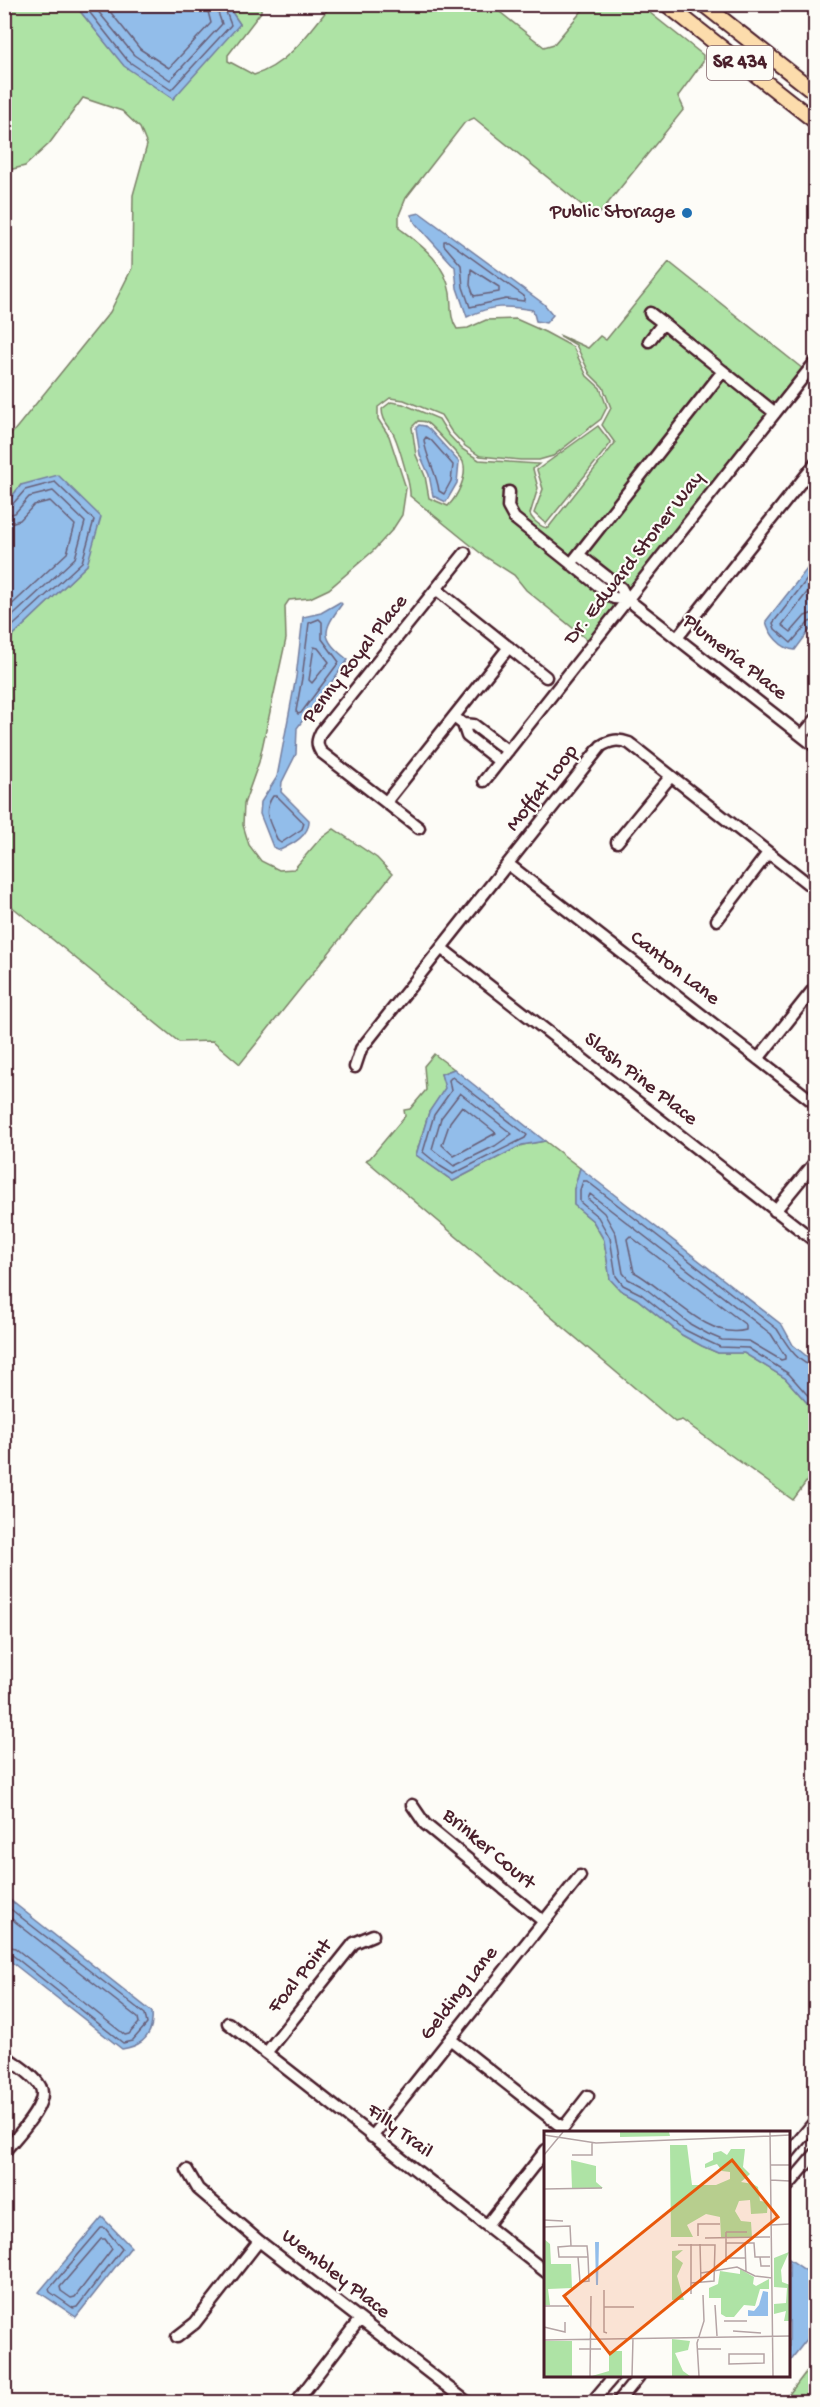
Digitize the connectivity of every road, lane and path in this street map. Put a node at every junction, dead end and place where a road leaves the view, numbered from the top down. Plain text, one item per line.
1 (666, 4) edge
2 (703, 4) edge
3 (816, 93) edge
4 (816, 122) edge
5 (650, 313) dead end
6 (663, 323) junction
7 (649, 341) dead end
8 (816, 361) edge
9 (723, 371) junction
10 (775, 412) junction
11 (816, 464) edge
12 (811, 478) edge
13 (509, 492) dead end
14 (465, 553) dead end
15 (579, 555) junction
16 (571, 564) junction
17 (604, 575) junction
18 (597, 584) junction
19 (436, 589) junction
20 (627, 599) junction
21 (677, 638) junction
22 (509, 647) junction
23 (546, 677) dead end
24 (454, 717) junction
25 (816, 719) edge
26 (463, 724) junction
27 (479, 729) junction
28 (488, 736) junction
29 (802, 736) junction
30 (471, 739) junction
31 (480, 746) junction
32 (816, 747) edge
33 (508, 751) junction
34 (499, 761) junction
35 (671, 776) junction
36 (484, 781) dead end
37 (386, 802) junction
38 (419, 828) dead end
39 (618, 842) dead end
40 (768, 853) junction
41 (508, 864) junction
42 (816, 890) edge
43 (717, 920) dead end
44 (441, 948) junction
45 (816, 986) edge
46 (758, 1059) junction
47 (355, 1068) dead end
48 (816, 1104) edge
49 (816, 1161) edge
50 (776, 1211) junction
51 (816, 1242) edge
52 (412, 1805) dead end
53 (580, 1876) dead end
54 (543, 1921) junction
55 (373, 1935) dead end
56 (228, 2023) dead end
57 (450, 2039) junction
58 (266, 2053) junction
59 (4, 2055) edge
60 (588, 2097) dead end
61 (816, 2120) edge
62 (561, 2130) edge
63 (372, 2137) junction
64 (4, 2152) edge
65 (544, 2153) edge
66 (790, 2153) edge
67 (816, 2153) edge
68 (187, 2170) dead end
69 (790, 2185) edge
70 (487, 2226) junction
71 (259, 2241) junction
72 (544, 2270) edge
73 (360, 2319) junction
74 (177, 2337) dead end
75 (613, 2377) edge
76 (638, 2377) edge
77 (296, 2403) edge
78 (466, 2403) edge
79 (592, 2403) edge
80 (618, 2403) edge

1 - 4 main road, SR 434
2 - 3 main road, SR 434
5 - 6 street
6 - 7 street
6 - 9 street
8 - 10 street, Dr. Edward Stoner Way
9 - 10 street
9 - 15 street
10 - 20 street, Dr. Edward Stoner Way
11 - 12 street
12 - 21 street
13 - 16 street
14 - 19 street, Penny Royal Place
15 - 16 street
15 - 17 street
16 - 18 street
17 - 18 street
17 - 20 street
18 - 20 street
19 - 22 street
19 - 37 street, Penny Royal Place
20 - 21 street, Plumeria Place
20 - 33 street, Dr. Edward Stoner Way
21 - 29 street, Plumeria Place
22 - 23 street
22 - 24 street
24 - 26 street
24 - 37 street
25 - 29 street
26 - 27 street
26 - 30 street
27 - 28 street
27 - 30 street
28 - 31 street
28 - 33 street
29 - 32 street, Plumeria Place
30 - 31 street
31 - 34 street
33 - 34 street, Dr. Edward Stoner Way
34 - 36 street, Dr. Edward Stoner Way
35 - 39 street
35 - 40 street, Moffat Loop
35 - 41 street, Moffat Loop
37 - 38 street, Penny Royal Place
40 - 42 street, Moffat Loop
40 - 43 street
41 - 44 street, Moffat Loop
41 - 46 street, Canton Lane
44 - 47 street, Moffat Loop
44 - 50 street, Slash Pine Place
45 - 46 street
46 - 48 street, Canton Lane
49 - 50 street
50 - 51 street, Slash Pine Place
52 - 54 street, Brinker Court
53 - 54 street, Gelding Lane
54 - 57 street, Gelding Lane
55 - 58 street, Foal Point
56 - 58 street, Filly Trail
57 - 62 street
57 - 63 street, Gelding Lane
58 - 63 street, Filly Trail
59 - 64 street
60 - 62 street
61 - 66 street
63 - 70 street, Filly Trail
65 - 70 street
67 - 69 street
68 - 71 street, Wembley Place
70 - 72 street, Filly Trail
71 - 73 street, Wembley Place
71 - 74 street
73 - 77 street
73 - 78 street, Wembley Place
75 - 79 street
76 - 80 street

